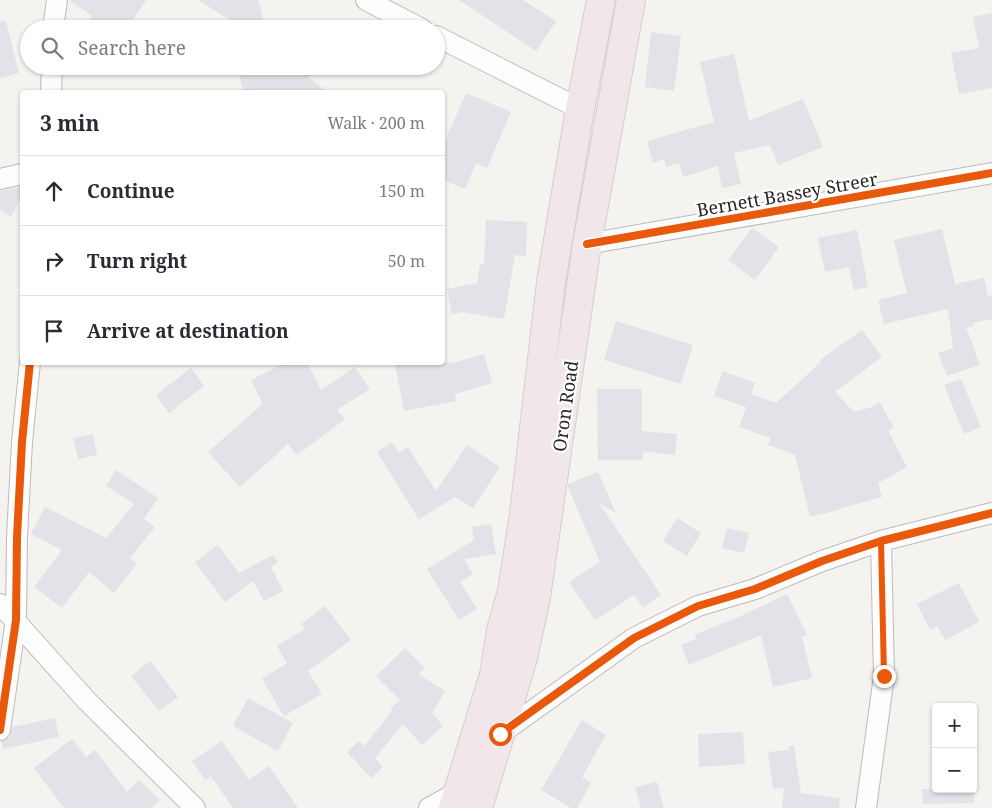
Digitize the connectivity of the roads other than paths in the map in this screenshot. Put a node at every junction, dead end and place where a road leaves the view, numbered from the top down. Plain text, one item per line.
1 (57, 0) edge
2 (366, 0) edge
3 (601, 0) edge
4 (631, 0) edge
5 (54, 20) edge
6 (405, 20) edge
7 (445, 41) edge
8 (52, 75) edge
9 (51, 90) edge
10 (580, 109) junction
11 (992, 173) edge
12 (20, 174) edge
13 (0, 179) edge
14 (587, 244) junction
15 (30, 365) edge
16 (992, 512) edge
17 (881, 541) junction
18 (8, 542) edge
19 (0, 604) edge
20 (16, 620) junction
21 (0, 730) edge
22 (500, 734) junction
23 (463, 803) edge
24 (194, 808) edge
25 (429, 808) edge
26 (866, 808) edge

1 - 5 street
2 - 6 street
3 - 10 highway, Oron Road
4 - 14 highway, Oron Road
7 - 10 street
8 - 9 street
10 - 23 highway, Oron Road
11 - 14 street, Bernett Bassey Streer
12 - 13 street
14 - 22 highway, Oron Road
15 - 18 street
16 - 17 street
17 - 22 street
17 - 26 street
18 - 20 street
19 - 20 street
20 - 21 street
20 - 24 street
22 - 23 highway, Oron Road
23 - 25 street

